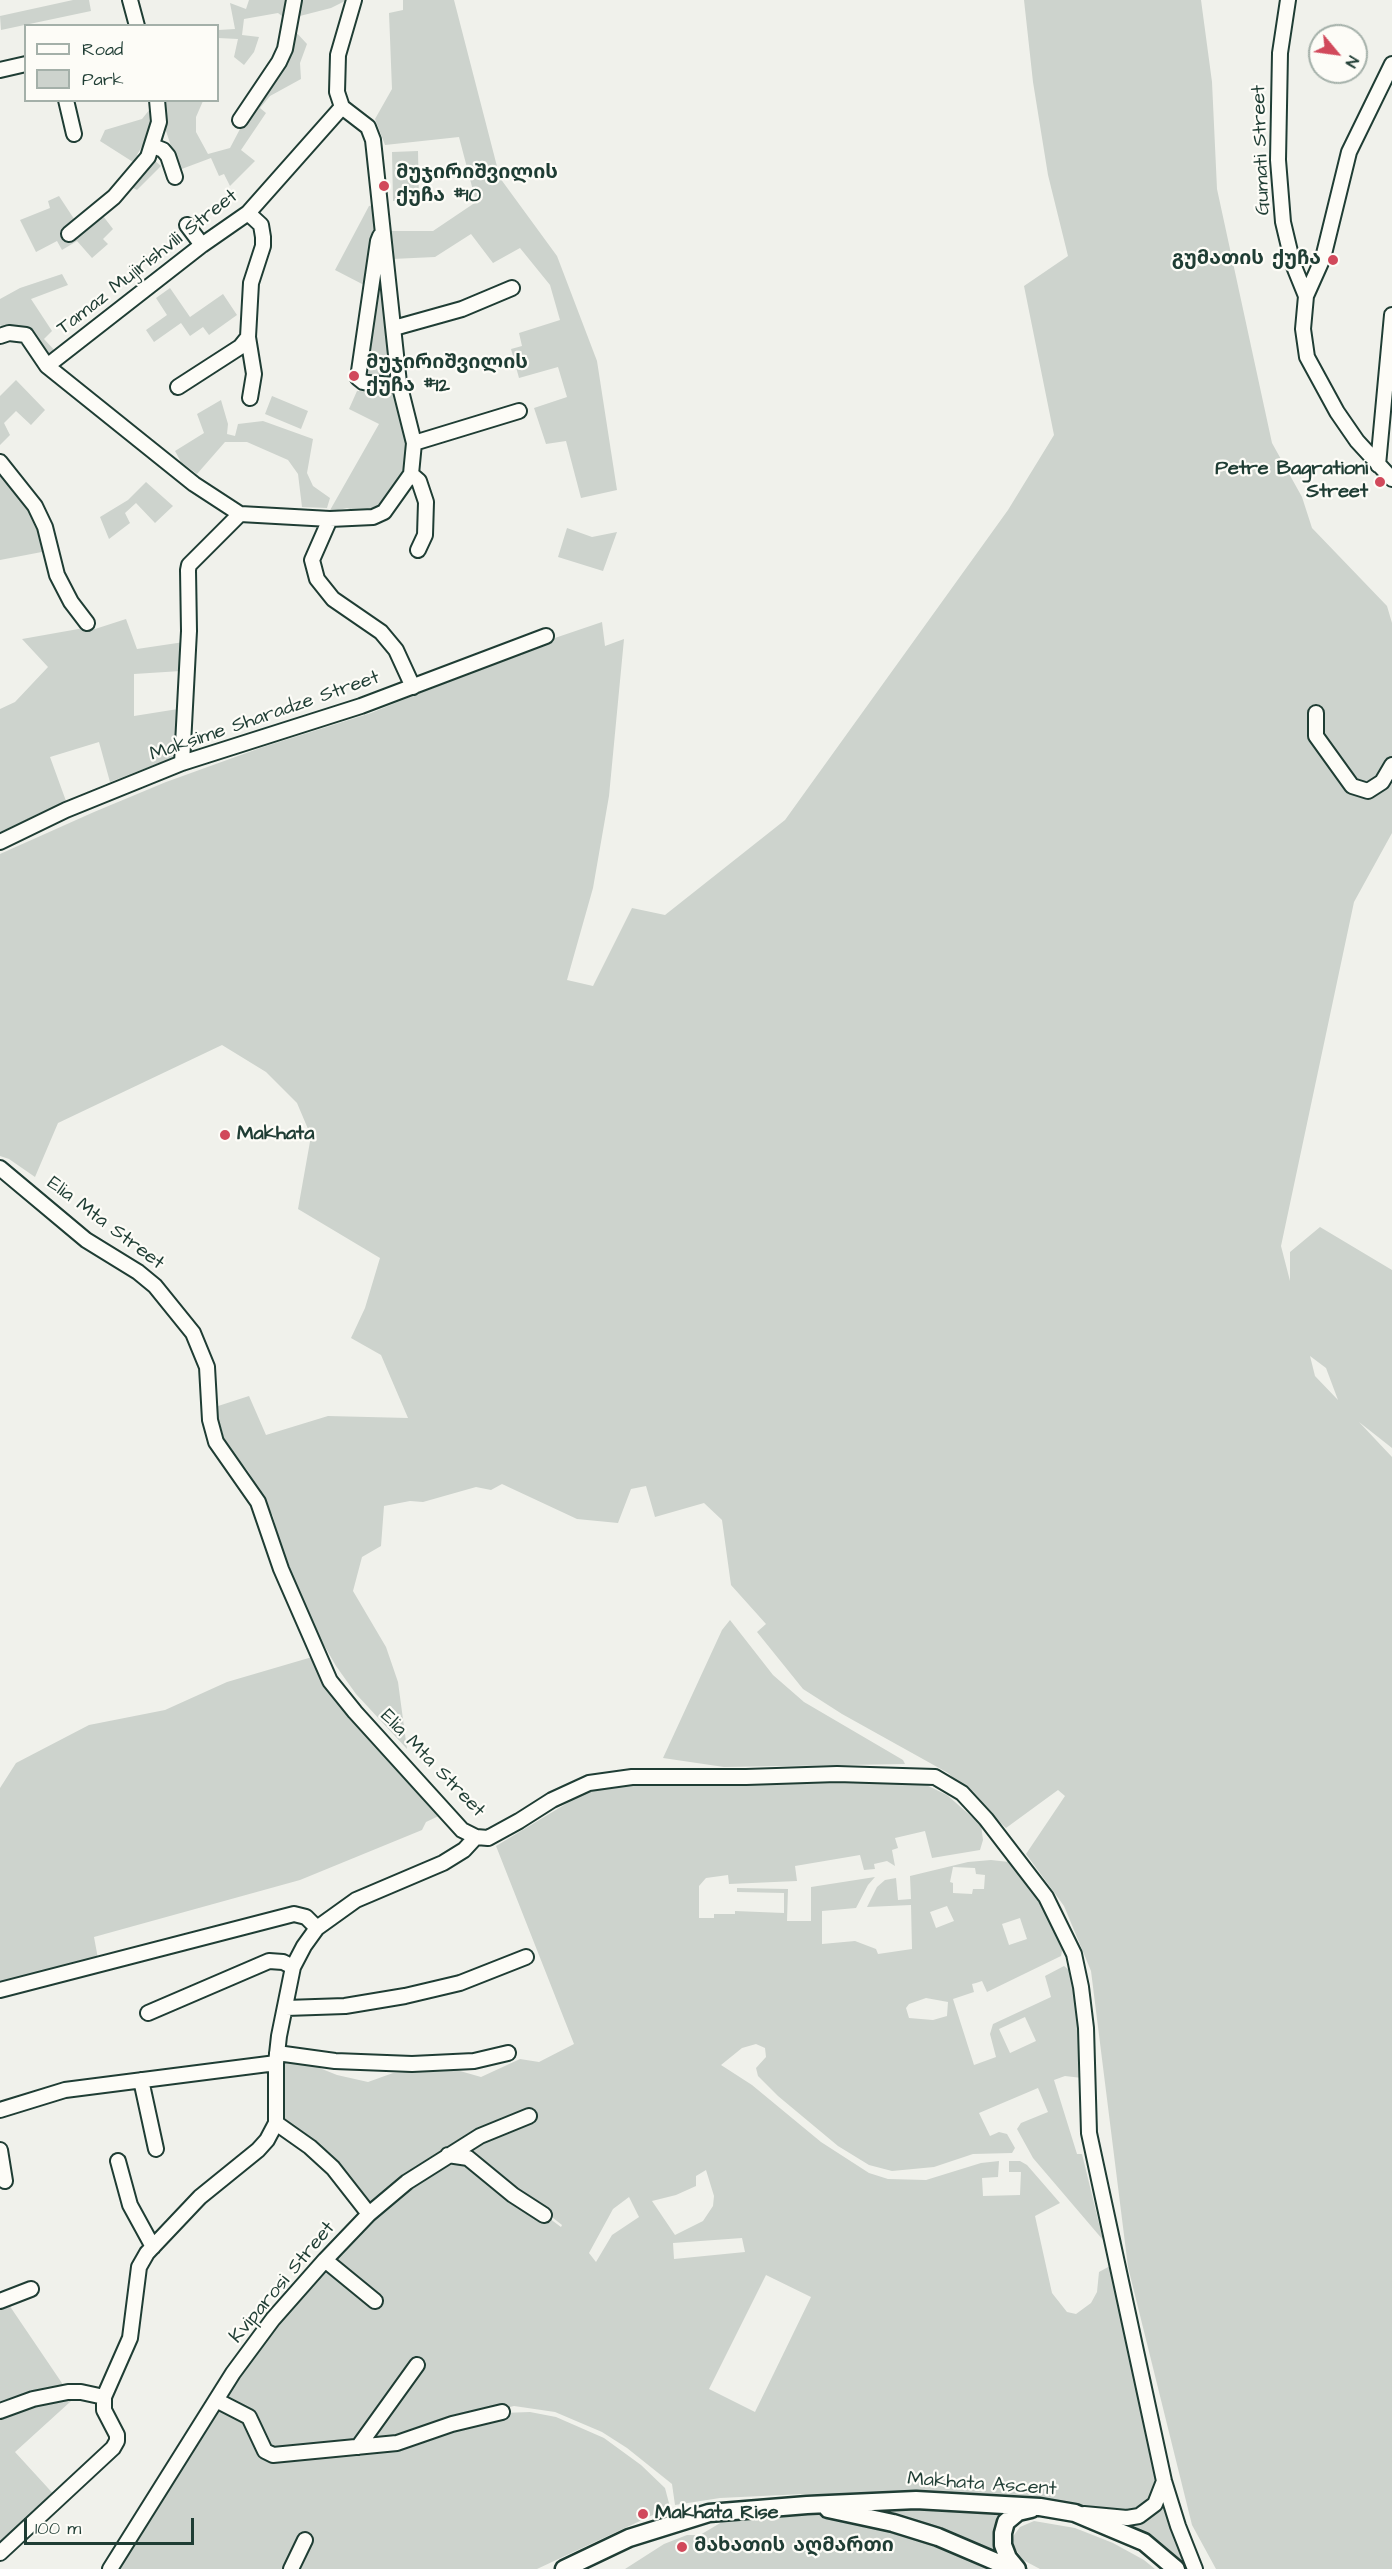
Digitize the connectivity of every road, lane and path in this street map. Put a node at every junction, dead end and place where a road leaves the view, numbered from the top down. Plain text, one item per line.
1 (130, 0) edge
2 (294, 0) edge
3 (354, 0) edge
4 (1288, 0) edge
5 (136, 24) edge
6 (24, 64) edge
7 (1392, 64) edge
8 (0, 70) edge
9 (66, 102) edge
10 (157, 102) edge
11 (342, 107) junction
12 (240, 120) dead end
13 (74, 134) dead end
14 (153, 146) junction
15 (175, 177) dead end
16 (248, 213) junction
17 (187, 225) dead end
18 (384, 232) junction
19 (69, 234) dead end
20 (202, 245) junction
21 (512, 288) dead end
22 (1306, 296) junction
23 (1392, 315) edge
24 (394, 328) junction
25 (0, 336) edge
26 (248, 337) junction
27 (47, 366) junction
28 (399, 383) junction
29 (178, 387) dead end
30 (250, 398) dead end
31 (519, 411) dead end
32 (414, 443) junction
33 (0, 462) edge
34 (1378, 465) junction
35 (411, 474) junction
36 (1392, 479) edge
37 (240, 514) junction
38 (330, 519) junction
39 (418, 550) dead end
40 (87, 623) dead end
41 (546, 636) dead end
42 (413, 687) junction
43 (1316, 713) dead end
44 (182, 763) junction
45 (1392, 765) edge
46 (0, 842) edge
47 (0, 1168) edge
48 (476, 1837) junction
49 (317, 1928) junction
50 (526, 1957) dead end
51 (293, 1967) junction
52 (0, 1990) edge
53 (286, 2008) junction
54 (148, 2013) dead end
55 (508, 2053) dead end
56 (277, 2058) junction
57 (141, 2080) junction
58 (0, 2110) edge
59 (529, 2116) dead end
60 (276, 2123) junction
61 (156, 2149) dead end
62 (0, 2150) edge
63 (448, 2155) junction
64 (118, 2161) dead end
65 (5, 2181) dead end
66 (369, 2214) junction
67 (544, 2215) dead end
68 (153, 2247) junction
69 (325, 2260) junction
70 (31, 2289) dead end
71 (0, 2301) edge
72 (375, 2301) dead end
73 (417, 2365) dead end
74 (104, 2397) junction
75 (216, 2400) junction
76 (0, 2411) edge
77 (502, 2412) dead end
78 (358, 2447) junction
79 (1164, 2481) junction
80 (807, 2505) junction
81 (1040, 2507) junction
82 (1075, 2513) junction
83 (305, 2540) dead end
84 (0, 2553) edge
85 (110, 2569) edge
86 (291, 2569) edge
87 (564, 2569) edge
88 (1015, 2569) edge
89 (1176, 2569) edge
90 (1195, 2569) edge

1 - 5 street
2 - 12 street
3 - 11 street
4 - 22 street, Gumati Street
6 - 8 street
7 - 22 street
9 - 13 street
10 - 14 street
11 - 16 street, Tamaz Mujirishvili Street
11 - 18 street
14 - 15 street
14 - 19 street
16 - 20 street, Tamaz Mujirishvili Street
16 - 26 street
17 - 20 street
18 - 24 street
18 - 28 street
20 - 27 street, Tamaz Mujirishvili Street
21 - 24 street
22 - 34 street
23 - 34 street
24 - 28 street
25 - 27 street
26 - 29 street
26 - 30 street
27 - 37 street
28 - 32 street
31 - 32 street
32 - 35 street
33 - 40 street
34 - 36 street
35 - 38 street
35 - 39 street
37 - 38 street
37 - 44 street
38 - 42 street
41 - 42 street, Maksime Sharadze Street
42 - 44 street, Maksime Sharadze Street
43 - 45 street
44 - 46 street, Maksime Sharadze Street
47 - 48 street, Elia Mta Street
48 - 49 street, Elia Mta Street
48 - 79 street
49 - 51 street, Elia Mta Street
49 - 52 street
50 - 53 street
51 - 53 street, Elia Mta Street
51 - 54 street
53 - 56 street, Elia Mta Street
55 - 56 street
56 - 57 street
56 - 60 street, Elia Mta Street
57 - 58 street
57 - 61 street
59 - 63 street, Kviparosi Street
60 - 66 street
60 - 68 street
62 - 65 street
63 - 66 street, Kviparosi Street
63 - 67 street
64 - 68 street
66 - 69 street, Kviparosi Street
68 - 74 street
69 - 72 street
69 - 75 street, Kviparosi Street
70 - 71 street
73 - 78 street
74 - 76 street
74 - 84 street
75 - 78 street
75 - 85 street, Kviparosi Street
77 - 78 street
79 - 82 street
79 - 90 street
80 - 81 main road, Makhata Ascent
80 - 87 main road, Makhata Ascent
80 - 88 main road, Makhata Ascent
81 - 82 main road, Makhata Ascent
81 - 88 main road
82 - 89 main road, Makhata Ascent
83 - 86 street

